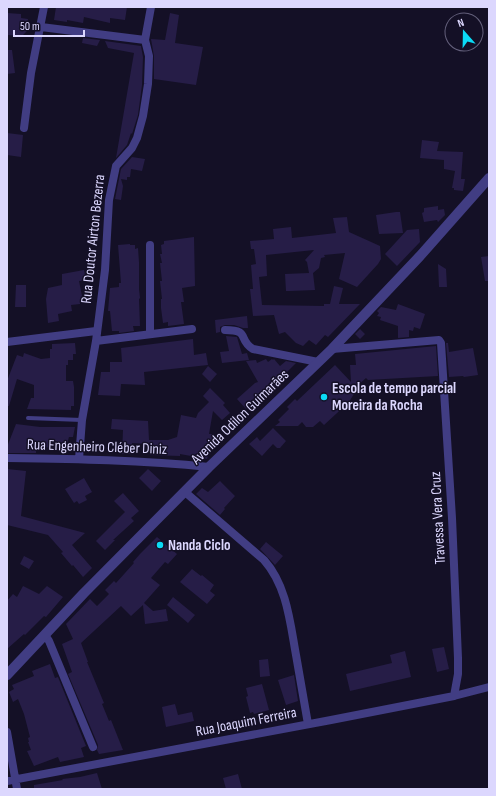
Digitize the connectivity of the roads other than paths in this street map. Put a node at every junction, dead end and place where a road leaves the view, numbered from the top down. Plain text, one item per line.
1 (44, 7) edge
2 (151, 7) edge
3 (41, 27) junction
4 (145, 40) junction
5 (24, 128) dead end
6 (489, 178) edge
7 (150, 245) dead end
8 (192, 328) dead end
9 (225, 330) dead end
10 (96, 331) junction
11 (150, 334) junction
12 (96, 340) junction
13 (7, 342) edge
14 (332, 349) junction
15 (318, 362) junction
16 (28, 418) dead end
17 (82, 420) junction
18 (7, 458) edge
19 (79, 459) junction
20 (209, 468) junction
21 (185, 492) junction
22 (45, 635) junction
23 (7, 674) edge
24 (489, 687) edge
25 (454, 696) junction
26 (308, 724) junction
27 (7, 732) edge
28 (93, 747) dead end
29 (11, 780) edge
30 (17, 789) edge

1 - 3 street
2 - 4 street, Rua Doutor Airton Bezerra
3 - 4 street
3 - 5 street
4 - 10 street, Rua Doutor Airton Bezerra
6 - 14 street, Avenida Odilon Guimarães
7 - 11 street
8 - 11 street
9 - 15 street
10 - 12 street, Rua Doutor Airton Bezerra
10 - 13 street
11 - 12 street
12 - 17 street, Rua Doutor Airton Bezerra
14 - 15 street, Avenida Odilon Guimarães
14 - 25 street, Travessa Vera Cruz
15 - 20 street, Avenida Odilon Guimarães
16 - 17 lane
17 - 19 street, Rua Doutor Airton Bezerra
18 - 19 street, Rua Engenheiro Cléber Diniz
19 - 20 street, Rua Engenheiro Cléber Diniz
20 - 21 street, Avenida Odilon Guimarães
21 - 22 street, Avenida Odilon Guimarães
21 - 26 street
22 - 23 street, Avenida Odilon Guimarães
22 - 28 street
24 - 25 street, Rua Joaquim Ferreira
25 - 26 street, Rua Joaquim Ferreira
26 - 29 street, Rua Joaquim Ferreira
27 - 29 street
29 - 30 street

